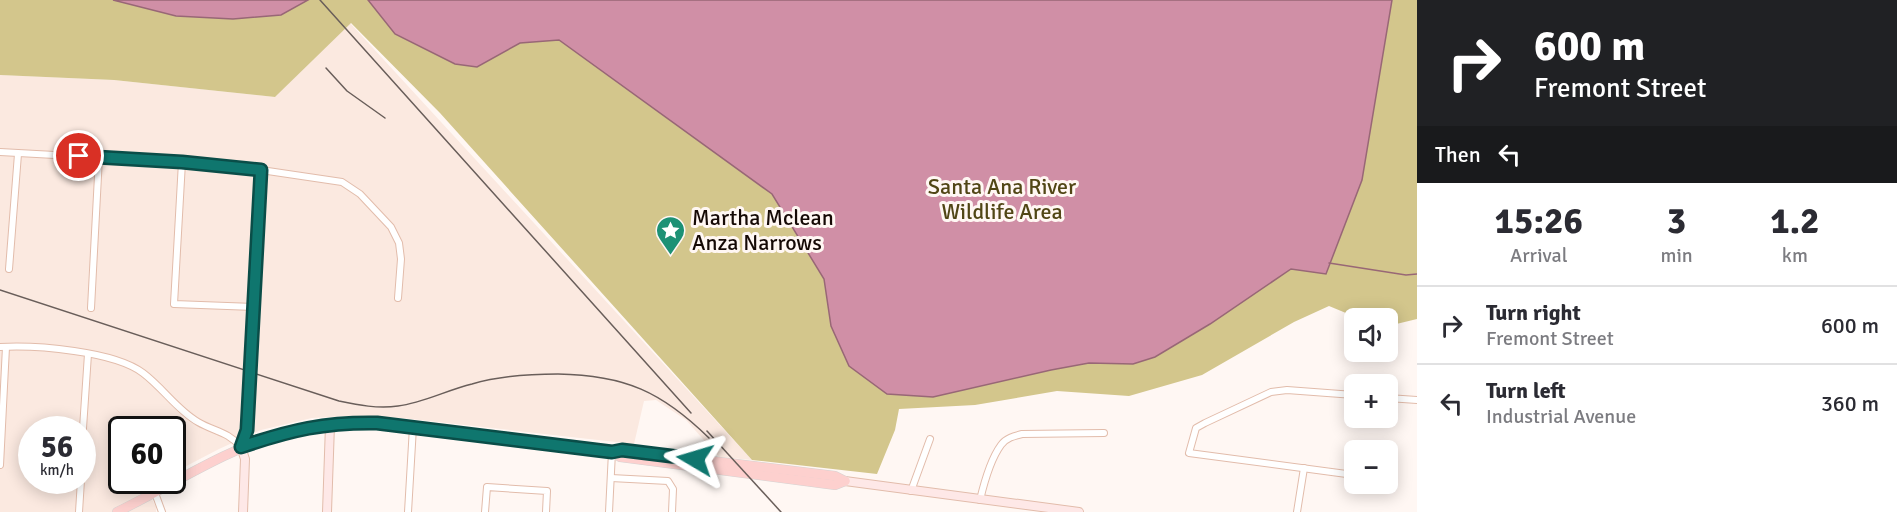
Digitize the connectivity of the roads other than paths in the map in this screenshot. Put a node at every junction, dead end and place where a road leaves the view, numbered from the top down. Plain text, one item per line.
1 (0, 152) edge
2 (18, 154) junction
3 (99, 157) junction
4 (182, 162) junction
5 (261, 170) junction
6 (9, 269) dead end
7 (398, 298) dead end
8 (254, 307) junction
9 (91, 308) dead end
10 (3, 347) edge
11 (88, 354) junction
12 (1344, 394) edge
13 (1398, 399) edge
14 (1417, 400) edge
15 (84, 416) edge
16 (330, 425) junction
17 (413, 427) junction
18 (1104, 433) dead end
19 (930, 439) dead end
20 (241, 447) junction
21 (612, 452) junction
22 (0, 465) edge
23 (1304, 468) junction
24 (1344, 474) edge
25 (186, 476) edge
26 (611, 478) junction
27 (845, 482) joint
28 (911, 491) junction
29 (80, 494) edge
30 (153, 494) edge
31 (155, 494) edge
32 (980, 500) junction
33 (79, 512) edge
34 (117, 512) edge
35 (162, 512) edge
36 (243, 512) edge
37 (327, 512) edge
38 (408, 512) edge
39 (485, 512) edge
40 (546, 512) edge
41 (609, 512) edge
42 (672, 512) edge
43 (1079, 512) edge
44 (1297, 512) edge

1 - 2 street
2 - 3 street
2 - 6 street
3 - 4 street
3 - 9 street
4 - 5 street
4 - 8 street
5 - 7 street
5 - 8 street
8 - 20 street
10 - 11 street
10 - 22 street
11 - 15 street
11 - 20 street
12 - 23 street
13 - 14 street
16 - 17 main road
16 - 20 main road
16 - 37 main road
17 - 21 main road
17 - 38 street
18 - 32 street
19 - 28 street
20 - 25 main road
20 - 36 main road
21 - 26 street
21 - 27 main road
23 - 24 street
23 - 44 street
26 - 41 street
26 - 42 street
27 - 28 main road
28 - 32 main road
29 - 33 street
30 - 34 main road
31 - 35 street
32 - 43 main road
39 - 40 street

